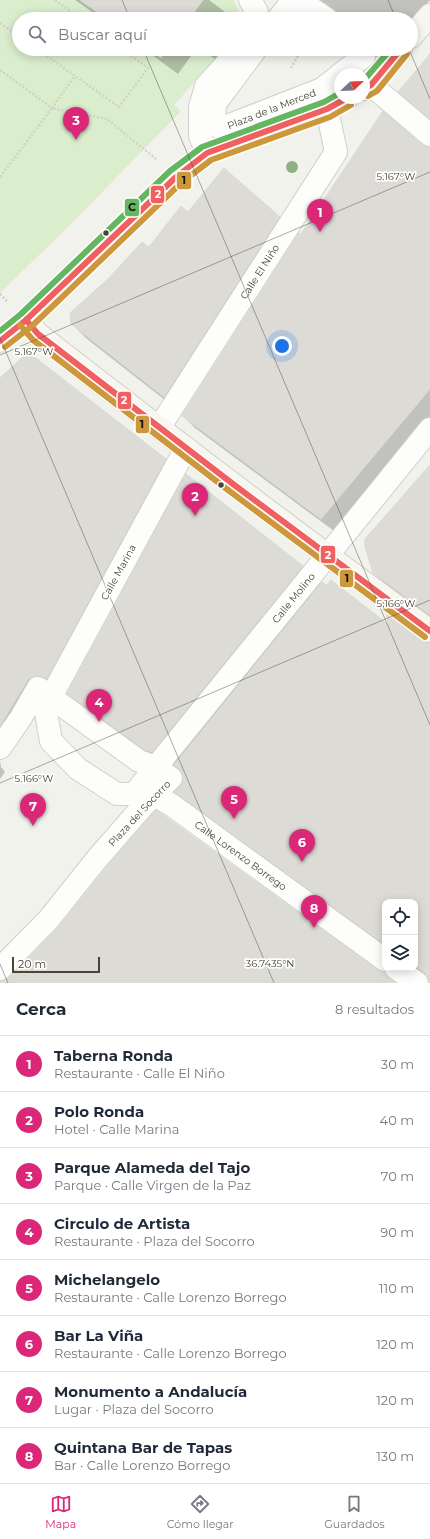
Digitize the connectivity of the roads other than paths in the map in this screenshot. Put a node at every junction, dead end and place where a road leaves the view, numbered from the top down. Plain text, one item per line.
1 (250, 0) edge
2 (293, 0) edge
3 (299, 0) edge
4 (257, 12) edge
5 (284, 12) edge
6 (317, 12) edge
7 (430, 15) edge
8 (418, 29) edge
9 (234, 56) edge
10 (251, 56) edge
11 (364, 56) edge
12 (395, 56) edge
13 (349, 68) edge
14 (334, 80) edge
15 (370, 85) edge
16 (370, 89) edge
17 (336, 104) edge
18 (327, 109) junction
19 (430, 135) edge
20 (207, 153) junction
21 (26, 320) junction
22 (0, 342) edge
23 (159, 428) junction
24 (430, 429) edge
25 (186, 448) junction
26 (327, 556) junction
27 (430, 631) edge
28 (50, 696) junction
29 (0, 748) edge
30 (156, 767) junction
31 (155, 795) junction
32 (382, 958) edge
33 (0, 970) edge
34 (400, 971) edge
35 (417, 983) edge

1 - 4 street
2 - 5 street
3 - 6 street
7 - 8 street
9 - 20 street
10 - 14 street, Plaza de la Merced
11 - 13 street, Plaza de la Merced
12 - 15 street
16 - 19 street
17 - 18 street
18 - 20 street
18 - 23 street, Calle El Niño
20 - 21 street
21 - 22 street
21 - 23 street
23 - 25 street
24 - 26 street, Calle Molino
25 - 26 street
25 - 28 street, Calle Marina
26 - 27 street
26 - 30 street, Calle Molino
28 - 29 street, Plaza del Socorro
28 - 30 street, Plaza del Socorro
28 - 30 street, Calle Marina
30 - 31 street, Plaza del Socorro
31 - 32 street, Calle Lorenzo Borrego
31 - 33 street, Plaza del Socorro
34 - 35 street

